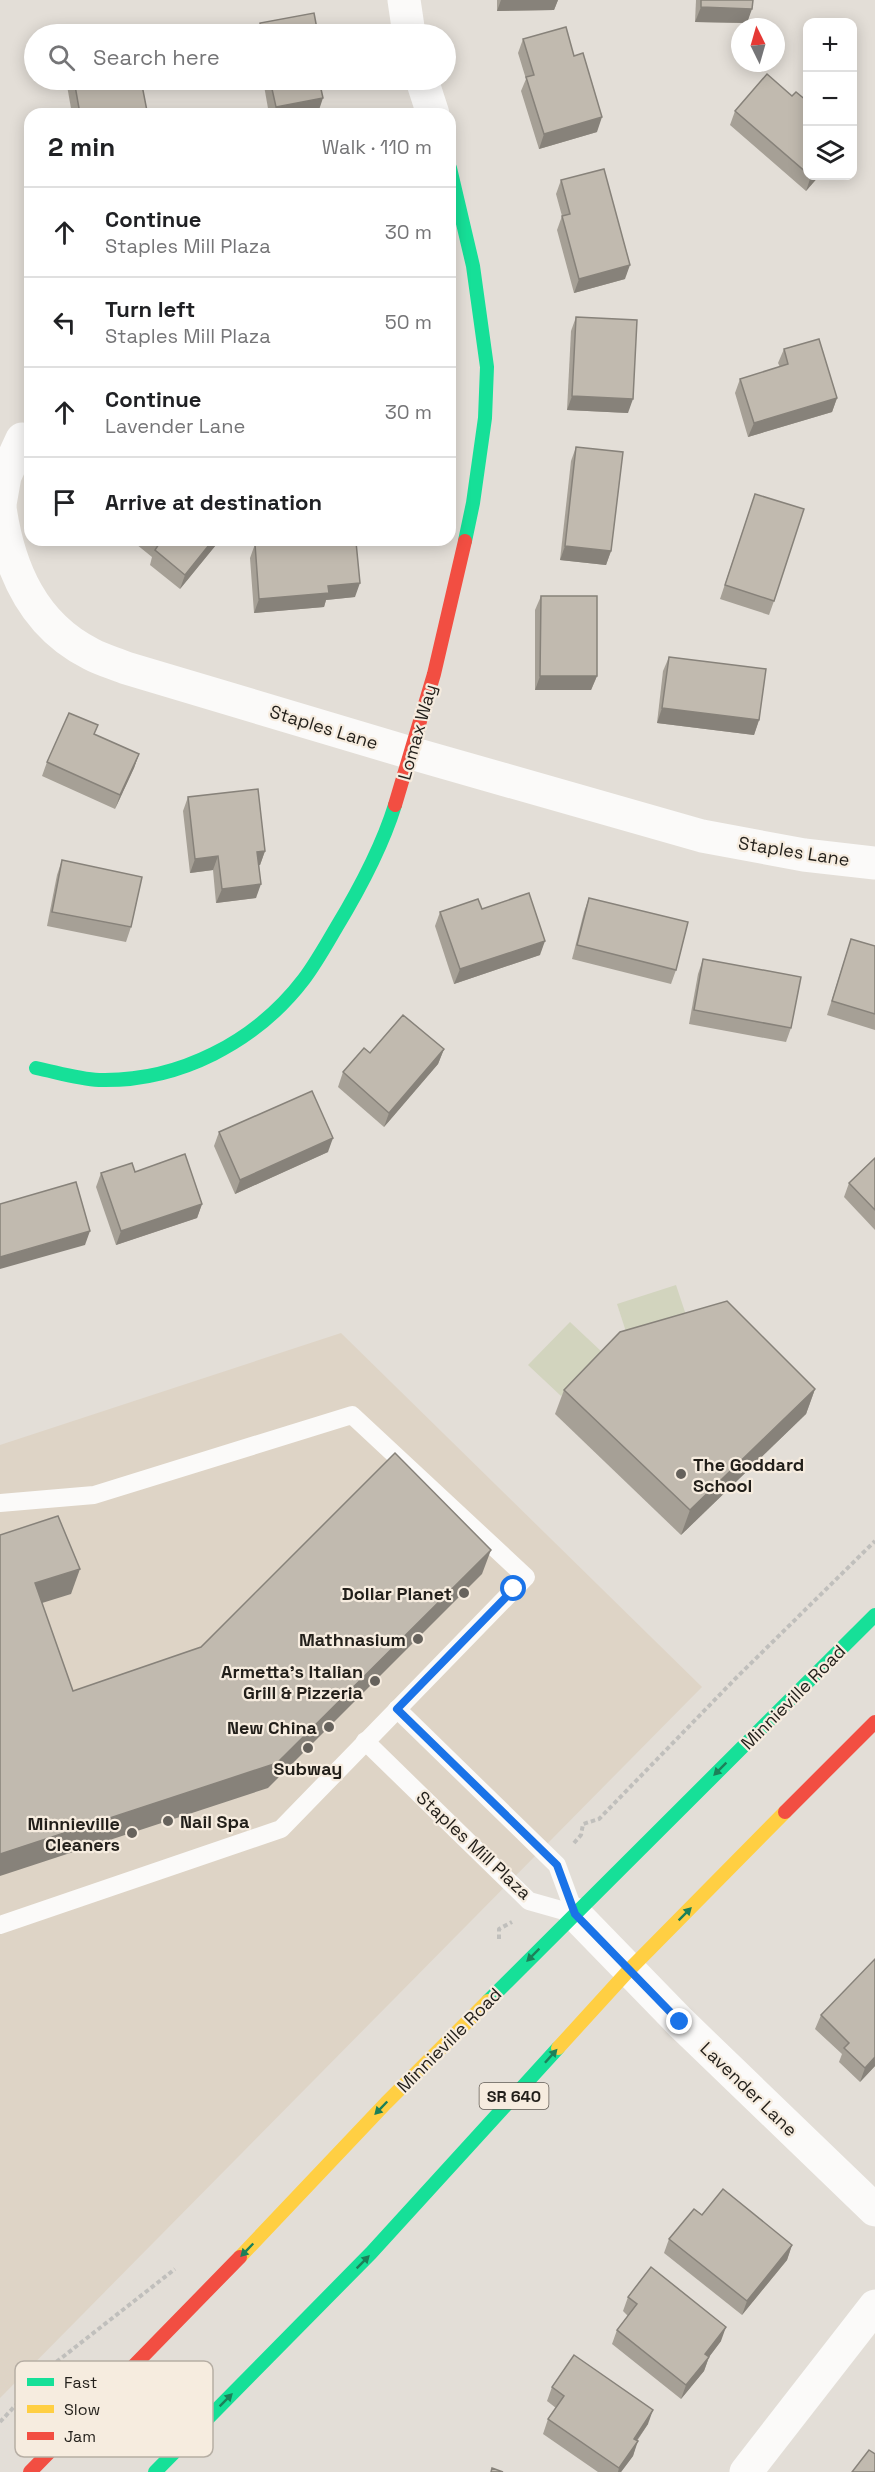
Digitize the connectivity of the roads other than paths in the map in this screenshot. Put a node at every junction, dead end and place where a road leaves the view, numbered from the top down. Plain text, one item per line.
1 (404, 0) edge
2 (408, 24) edge
3 (425, 90) edge
4 (431, 108) edge
5 (456, 194) edge
6 (22, 439) dead end
7 (0, 506) edge
8 (411, 753) junction
9 (875, 863) edge
10 (36, 1068) dead end
11 (0, 1503) edge
12 (875, 1615) edge
13 (397, 1709) junction
14 (875, 1722) edge
15 (366, 1742) junction
16 (575, 1914) junction
17 (0, 1925) edge
18 (630, 1969) junction
19 (875, 2210) edge
20 (875, 2307) edge
21 (138, 2361) edge
22 (213, 2413) edge
23 (45, 2457) edge
24 (170, 2457) edge
25 (30, 2472) edge
26 (155, 2472) edge
27 (746, 2472) edge

1 - 2 street
3 - 4 street
5 - 8 main road, Lomax Way
6 - 7 street, Staples Lane
7 - 8 street, Staples Lane
8 - 9 street, Staples Lane
8 - 10 main road, Lomax Way
11 - 13 lane
12 -> 16 main road, Minnieville Road
13 - 15 lane
13 - 16 lane
18 -> 14 main road, SR 640
15 - 16 lane, Staples Mill Plaza
15 - 17 lane
16 - 18 street, Lavender Lane
16 -> 21 main road, Minnieville Road
18 - 19 street, Lavender Lane
22 -> 18 main road, SR 640
20 - 27 street
23 -> 25 main road, Minnieville Road
26 -> 24 main road, SR 640

